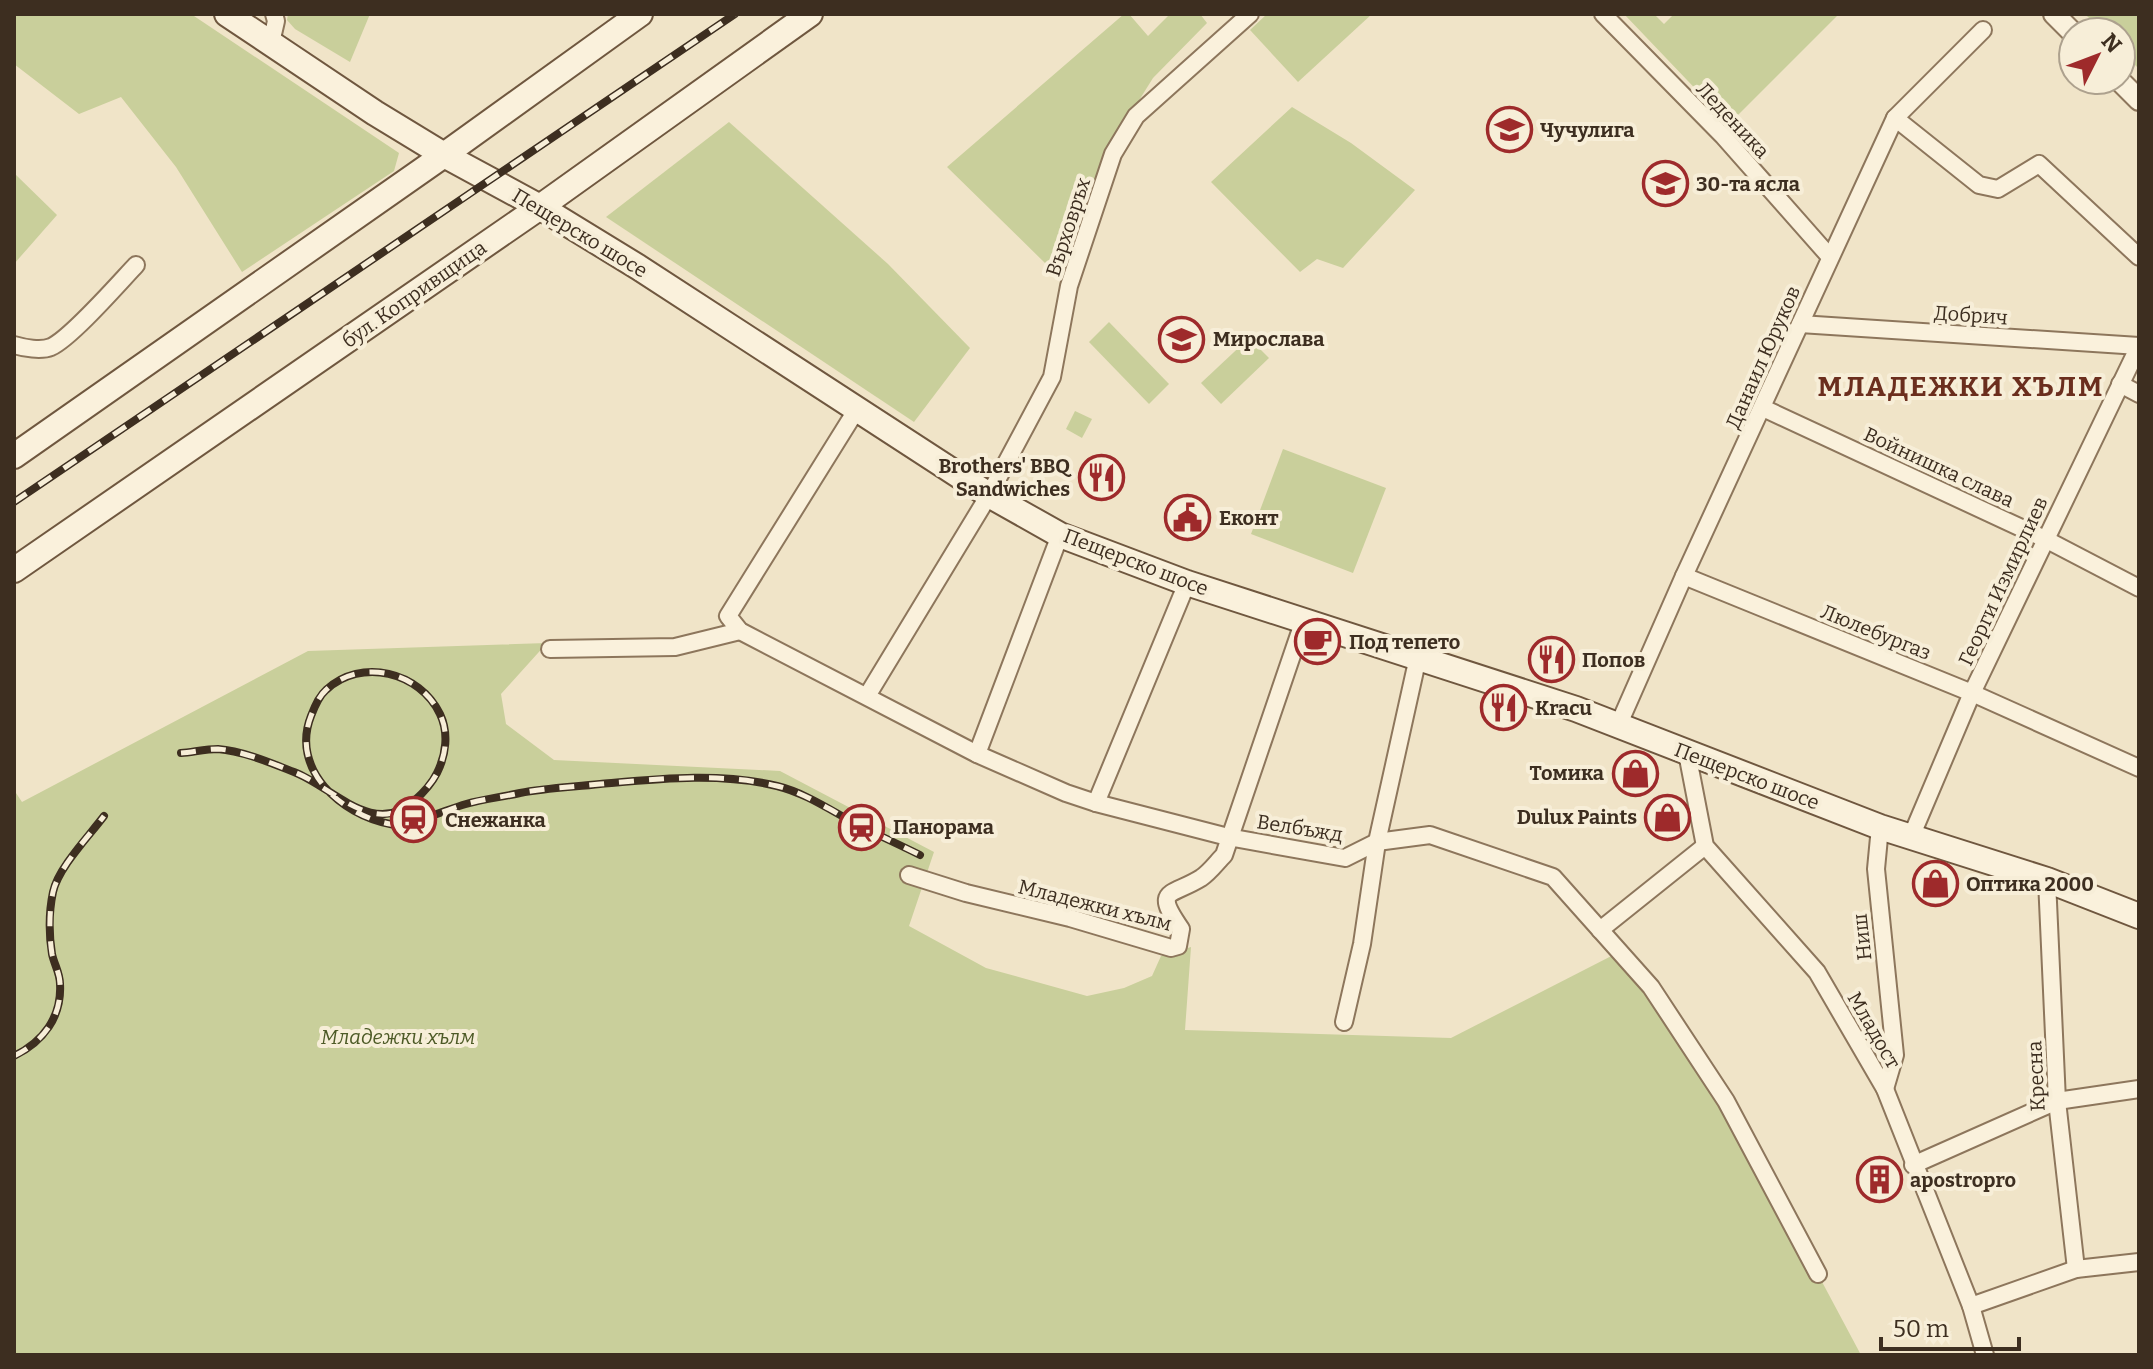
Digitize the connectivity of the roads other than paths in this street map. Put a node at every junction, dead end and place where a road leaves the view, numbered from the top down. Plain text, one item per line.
1 (227, 14) edge
2 (274, 14) edge
3 (640, 14) edge
4 (810, 14) edge
5 (1250, 14) edge
6 (1603, 14) edge
7 (1983, 30) dead end
8 (271, 43) junction
9 (1895, 118) junction
10 (444, 155) junction
11 (540, 207) junction
12 (1830, 257) junction
13 (2139, 257) edge
14 (136, 265) dead end
15 (1800, 324) junction
16 (14, 345) edge
17 (2139, 346) edge
18 (2120, 384) junction
19 (2139, 394) edge
20 (1763, 408) junction
21 (857, 409) junction
22 (14, 456) edge
23 (989, 495) junction
24 (1060, 535) junction
25 (2045, 539) junction
26 (14, 570) edge
27 (1684, 576) junction
28 (1187, 583) junction
29 (2139, 588) edge
30 (1304, 620) junction
31 (740, 631) junction
32 (550, 649) dead end
33 (1418, 657) junction
34 (1972, 693) junction
35 (867, 696) junction
36 (1618, 726) junction
37 (1687, 753) junction
38 (977, 754) junction
39 (2139, 768) edge
40 (1096, 803) junction
41 (1880, 827) junction
42 (1228, 837) junction
43 (1911, 837) junction
44 (1377, 842) junction
45 (1705, 846) junction
46 (909, 875) dead end
47 (2047, 880) junction
48 (2139, 916) edge
49 (1600, 930) junction
50 (1344, 1022) dead end
51 (1885, 1089) junction
52 (2139, 1089) edge
53 (2057, 1101) junction
54 (1913, 1165) junction
55 (2139, 1262) edge
56 (2076, 1269) junction
57 (1818, 1274) dead end
58 (1971, 1306) junction
59 (1985, 1355) edge

1 - 8 main road, Пещерско шосе
2 - 8 street
3 - 10 main road
4 - 11 main road, бул. Копривщица
5 - 23 street, Върховръх
6 - 12 street, Леденика
7 - 9 street, Данаил Юруков
8 - 10 main road, Пещерско шосе
9 - 12 street, Данаил Юруков
9 - 13 street
10 - 11 main road, Пещерско шосе
10 - 22 main road
11 - 21 main road, Пещерско шосе
11 - 26 main road, бул. Копривщица
12 - 15 street, Данаил Юруков
14 - 16 street
15 - 17 street, Добрич
15 - 20 street, Данаил Юруков
17 - 18 street, Георги Измирлиев
18 - 19 street
18 - 25 street, Георги Измирлиев
20 - 25 street, Войнишка слава
20 - 27 street, Данаил Юруков
21 - 23 main road, Пещерско шосе
21 - 31 street
23 - 24 main road, Пещерско шосе
23 - 35 street, Върховръх
24 - 28 main road, Пещерско шосе
24 - 38 street
25 - 29 street, Войнишка слава
25 - 34 street, Георги Измирлиев
27 - 34 street, Люлебургаз
27 - 36 street, Данаил Юруков
28 - 30 main road, Пещерско шосе
28 - 40 street
30 - 33 main road, Пещерско шосе
30 - 42 street
31 - 32 street
31 - 35 street, Велбъжд
33 - 36 main road, Пещерско шосе
33 - 44 street
34 - 39 street, Люлебургаз
34 - 43 street, Георги Измирлиев
35 - 38 street, Велбъжд
36 - 37 main road, Пещерско шосе
37 - 41 main road, Пещерско шосе
37 - 45 street
38 - 40 street, Велбъжд
40 - 42 street, Велбъжд
41 - 43 main road, Пещерско шосе
41 - 51 street, Ниш
42 - 44 street, Велбъжд
42 - 46 street, Младежки хълм
43 - 47 main road, Пещерско шосе
44 - 49 street, Велбъжд
44 - 50 street
45 - 49 street
45 - 51 street, Младост
47 - 48 main road, Пещерско шосе
47 - 53 street, Кресна
49 - 57 street, Велбъжд
51 - 54 street, Младост
52 - 53 street
53 - 54 street
53 - 56 street, Кресна
54 - 58 street, Младост
55 - 56 street
56 - 58 street
58 - 59 street, Младост

